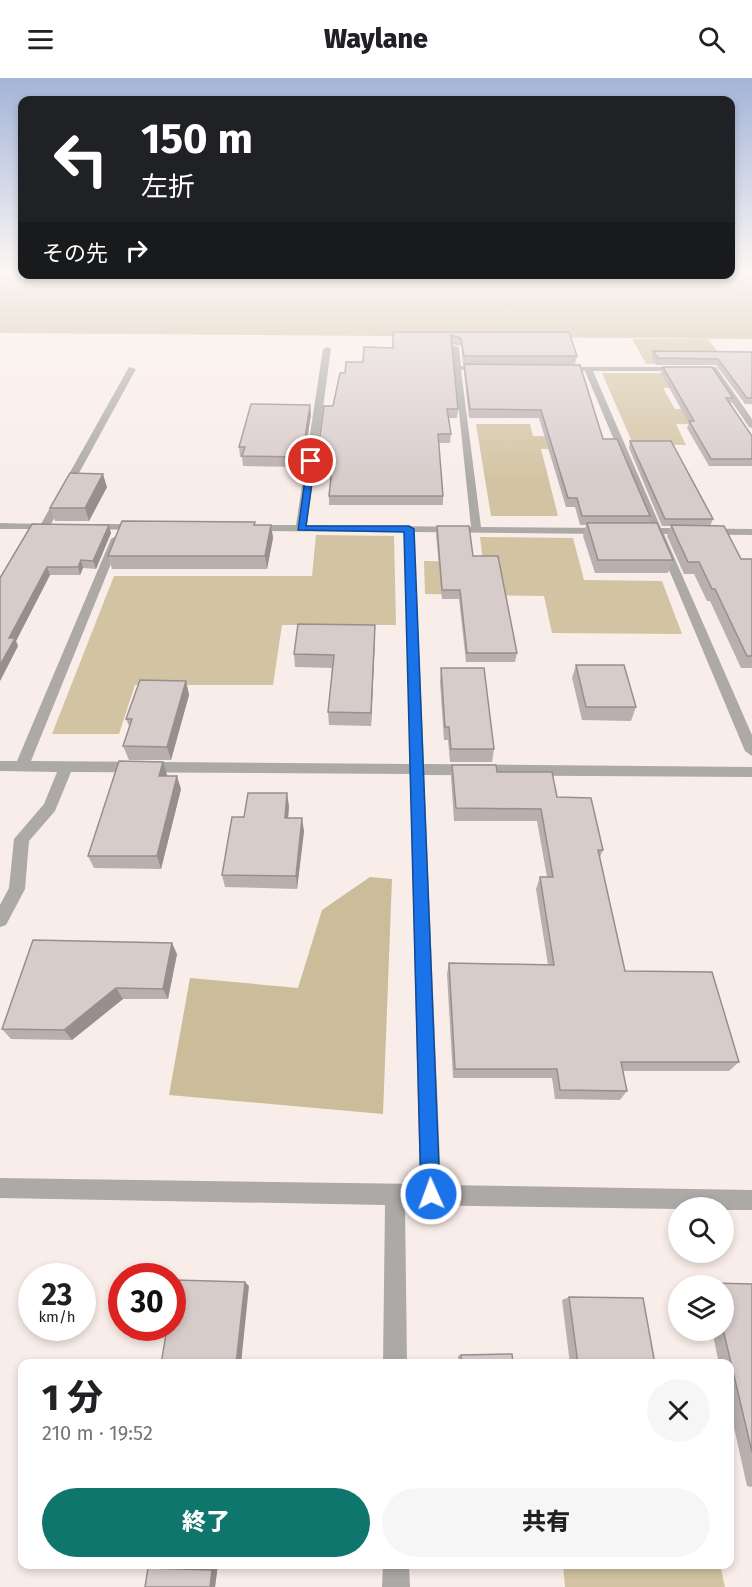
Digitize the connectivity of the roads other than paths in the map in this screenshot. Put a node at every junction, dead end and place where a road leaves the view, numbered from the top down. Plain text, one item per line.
1 (455, 347) edge
2 (327, 349) dead end
3 (457, 368) junction
4 (493, 368) edge
5 (132, 369) dead end
6 (576, 369) edge
7 (588, 369) junction
8 (752, 424) edge
9 (0, 526) edge
10 (44, 527) junction
11 (121, 527) junction
12 (155, 527) edge
13 (245, 528) edge
14 (301, 528) junction
15 (409, 529) junction
16 (476, 530) junction
17 (614, 531) edge
18 (625, 531) edge
19 (659, 531) junction
20 (752, 532) edge
21 (752, 751) edge
22 (0, 766) edge
23 (22, 766) junction
24 (66, 766) junction
25 (415, 770) junction
26 (752, 772) edge
27 (0, 920) edge
28 (0, 1188) edge
29 (395, 1194) junction
30 (431, 1194) junction
31 (752, 1200) edge
32 (396, 1359) edge
33 (396, 1569) edge
34 (396, 1587) edge

1 - 3 street
2 - 14 street
3 - 4 street
3 - 16 street
5 - 10 street
6 - 7 street
7 - 8 street
7 - 19 street
9 - 10 street
10 - 11 street
11 - 12 street
11 - 23 street
13 - 14 street
14 - 15 street
15 - 16 street
15 - 25 street
16 - 17 street
18 - 19 street
19 - 20 street
19 - 21 street
22 - 23 street
23 - 24 street
24 - 25 street
24 - 27 street
25 - 26 street
25 - 30 street
28 - 29 street
29 - 30 street
29 - 32 street
30 - 31 street
33 - 34 street

